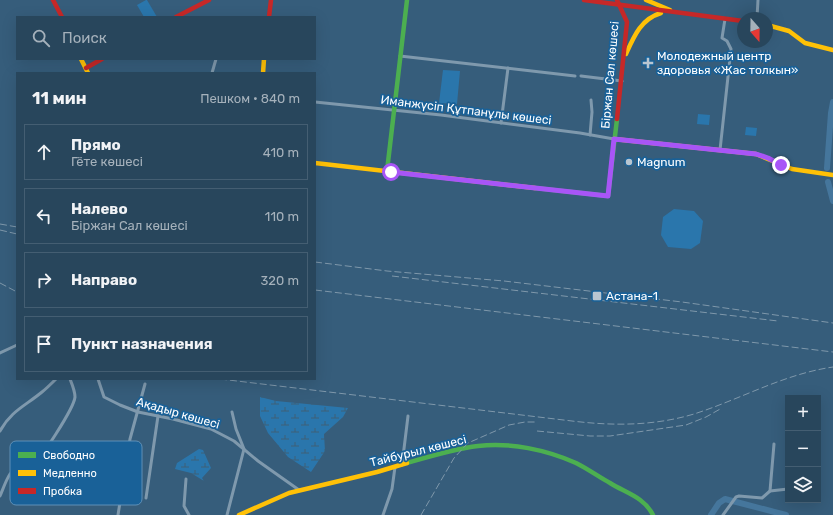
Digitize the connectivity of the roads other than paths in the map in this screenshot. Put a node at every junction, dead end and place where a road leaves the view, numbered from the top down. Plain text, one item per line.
1 (53, 0) edge
2 (208, 0) edge
3 (270, 0) edge
4 (407, 0) edge
5 (584, 0) edge
6 (617, 0) edge
7 (646, 0) edge
8 (758, 0) edge
9 (620, 5) junction
10 (668, 12) junction
11 (757, 12) edge
12 (675, 13) junction
13 (61, 16) edge
14 (178, 16) edge
15 (269, 16) edge
16 (724, 19) junction
17 (737, 20) edge
18 (773, 27) edge
19 (833, 50) edge
20 (400, 56) junction
21 (624, 57) junction
22 (82, 60) edge
23 (100, 60) edge
24 (216, 60) edge
25 (264, 60) edge
26 (86, 68) junction
27 (508, 68) junction
28 (88, 72) edge
29 (212, 72) edge
30 (262, 72) edge
31 (575, 76) dead end
32 (581, 76) dead end
33 (622, 81) junction
34 (591, 100) dead end
35 (316, 102) edge
36 (394, 110) junction
37 (501, 123) junction
38 (590, 135) junction
39 (614, 139) junction
40 (720, 150) junction
41 (316, 163) edge
42 (387, 172) junction
43 (833, 176) edge
44 (16, 346) edge
45 (0, 354) edge
46 (55, 380) edge
47 (70, 380) edge
48 (98, 380) edge
49 (145, 384) dead end
50 (138, 412) junction
51 (232, 412) dead end
52 (158, 416) junction
53 (408, 416) dead end
54 (0, 431) edge
55 (51, 441) edge
56 (130, 441) edge
57 (774, 444) dead end
58 (244, 449) junction
59 (402, 465) junction
60 (395, 467) junction
61 (10, 474) edge
62 (186, 479) dead end
63 (785, 489) edge
64 (299, 490) junction
65 (770, 491) junction
66 (0, 496) edge
67 (146, 498) dead end
68 (120, 505) edge
69 (118, 515) edge
70 (189, 515) edge
71 (226, 515) edge
72 (239, 515) edge
73 (383, 515) edge
74 (653, 515) edge
75 (723, 515) edge

1 - 13 main road
2 - 14 main road
3 - 15 main road
4 - 20 main road
5 - 9 main road
6 - 9 main road, Біржан Сал көшесі
7 - 12 main road
8 - 11 street
9 - 10 main road
9 - 21 main road, Біржан Сал көшесі
10 - 12 main road
10 - 21 main road
12 - 16 main road
16 - 17 main road
16 - 40 street
18 - 19 main road
20 - 27 street
20 - 36 main road
21 - 33 main road, Біржан Сал көшесі
22 - 26 main road
23 - 26 main road
24 - 29 street
25 - 30 main road
26 - 28 main road
27 - 31 street
27 - 37 street
32 - 33 street
33 - 39 main road, Біржан Сал көшесі
34 - 38 street
35 - 36 street, Иманжүсіп Құтпанұлы көшесі
36 - 37 street, Иманжүсіп Құтпанұлы көшесі
36 - 42 main road
37 - 38 street, Иманжүсіп Құтпанұлы көшесі
38 - 39 street, Иманжүсіп Құтпанұлы көшесі
39 - 40 main road
39 - 42 main road, Біржан Сал көшесі
40 - 43 main road
41 - 42 main road
44 - 45 street
46 - 54 street
47 - 55 street
48 - 50 street, Ақадыр көшесі
49 - 50 street
50 - 52 street, Ақадыр көшесі
50 - 56 street
51 - 58 street
52 - 58 street, Ақадыр көшесі
52 - 67 street
53 - 59 street
57 - 65 street
58 - 64 street, Ақадыр көшесі
58 - 71 street
59 - 60 main road, Тайбурыл көшесі
59 - 74 main road, Тайбурыл көшесі
60 - 64 main road, Тайбурыл көшесі
60 - 73 street
61 - 66 street
62 - 70 street
63 - 65 street
64 - 72 main road, Тайбурыл көшесі
65 - 75 street
68 - 69 street

